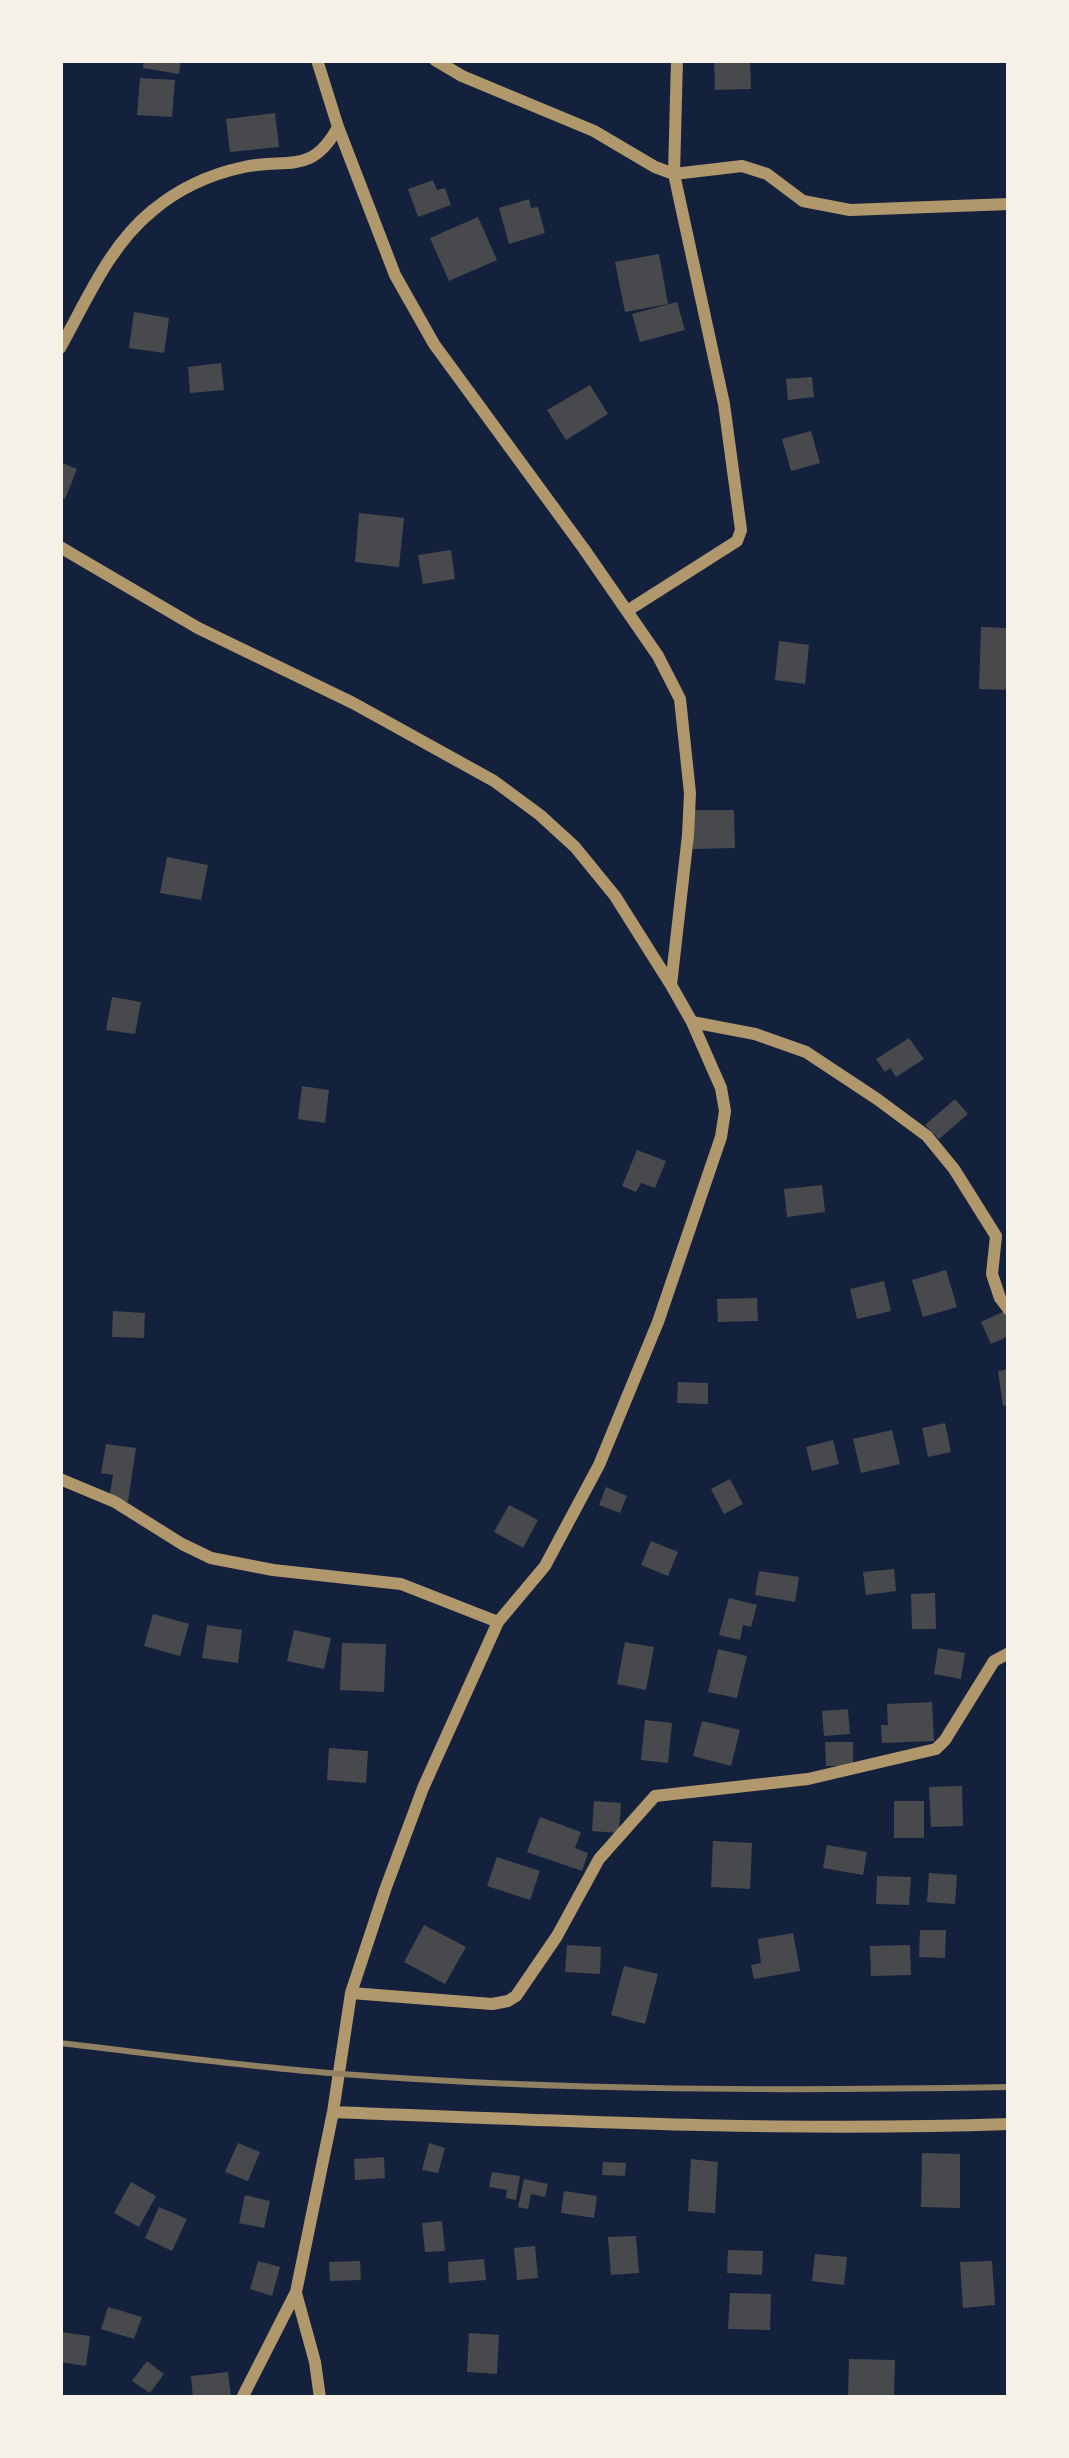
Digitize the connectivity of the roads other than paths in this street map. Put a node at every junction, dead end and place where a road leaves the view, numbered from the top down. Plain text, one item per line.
1 (317, 60) edge
2 (435, 60) edge
3 (677, 60) edge
4 (338, 127) junction
5 (674, 174) junction
6 (1009, 204) edge
7 (60, 348) edge
8 (60, 547) edge
9 (627, 611) junction
10 (671, 985) junction
11 (692, 1022) junction
12 (1003, 1238) edge
13 (1009, 1310) edge
14 (60, 1479) edge
15 (498, 1622) junction
16 (1009, 1653) edge
17 (351, 1993) junction
18 (333, 2111) junction
19 (1009, 2124) edge
20 (296, 2292) junction
21 (242, 2398) edge
22 (320, 2398) edge

1 - 4 street
2 - 5 street
3 - 5 street
4 - 7 street
4 - 9 street
5 - 6 street
5 - 9 street
8 - 10 street
9 - 10 street
10 - 11 street
11 - 12 street
11 - 15 street
12 - 13 street
14 - 15 street
15 - 17 street
16 - 17 street
17 - 18 street
18 - 19 street
18 - 20 street
20 - 21 street
20 - 22 street

